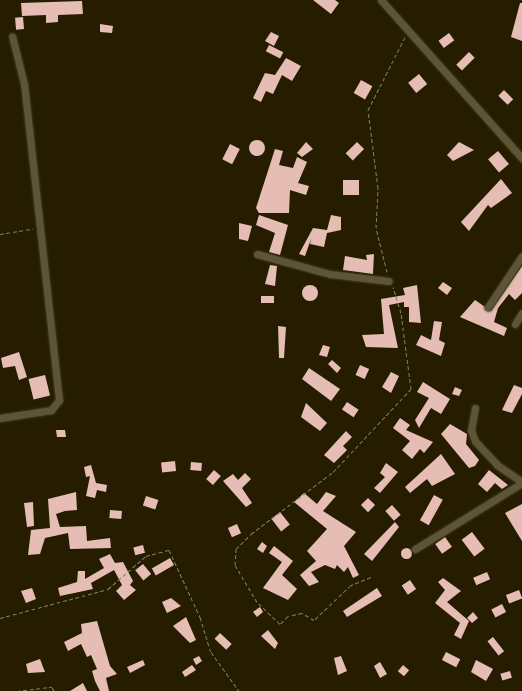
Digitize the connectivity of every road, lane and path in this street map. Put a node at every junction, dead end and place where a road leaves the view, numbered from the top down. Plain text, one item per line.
1 (381, 0) edge
2 (404, 27) junction
3 (12, 36) dead end
4 (522, 158) edge
5 (39, 228) junction
6 (0, 234) edge
7 (257, 254) dead end
8 (522, 256) edge
9 (389, 281) junction
10 (488, 307) dead end
11 (522, 314) edge
12 (515, 324) dead end
13 (474, 408) dead end
14 (0, 418) edge
15 (522, 482) edge
16 (415, 549) dead end
17 (371, 577) dead end
18 (0, 618) edge
19 (17, 691) edge
20 (54, 691) edge
21 (239, 691) edge

1 - 2 street
2 - 4 street
2 - 9 path
3 - 5 street
5 - 6 path
5 - 14 street
7 - 9 street
8 - 10 street
9 - 17 path
11 - 12 street
13 - 15 street
15 - 16 street
18 - 21 path
19 - 20 path

